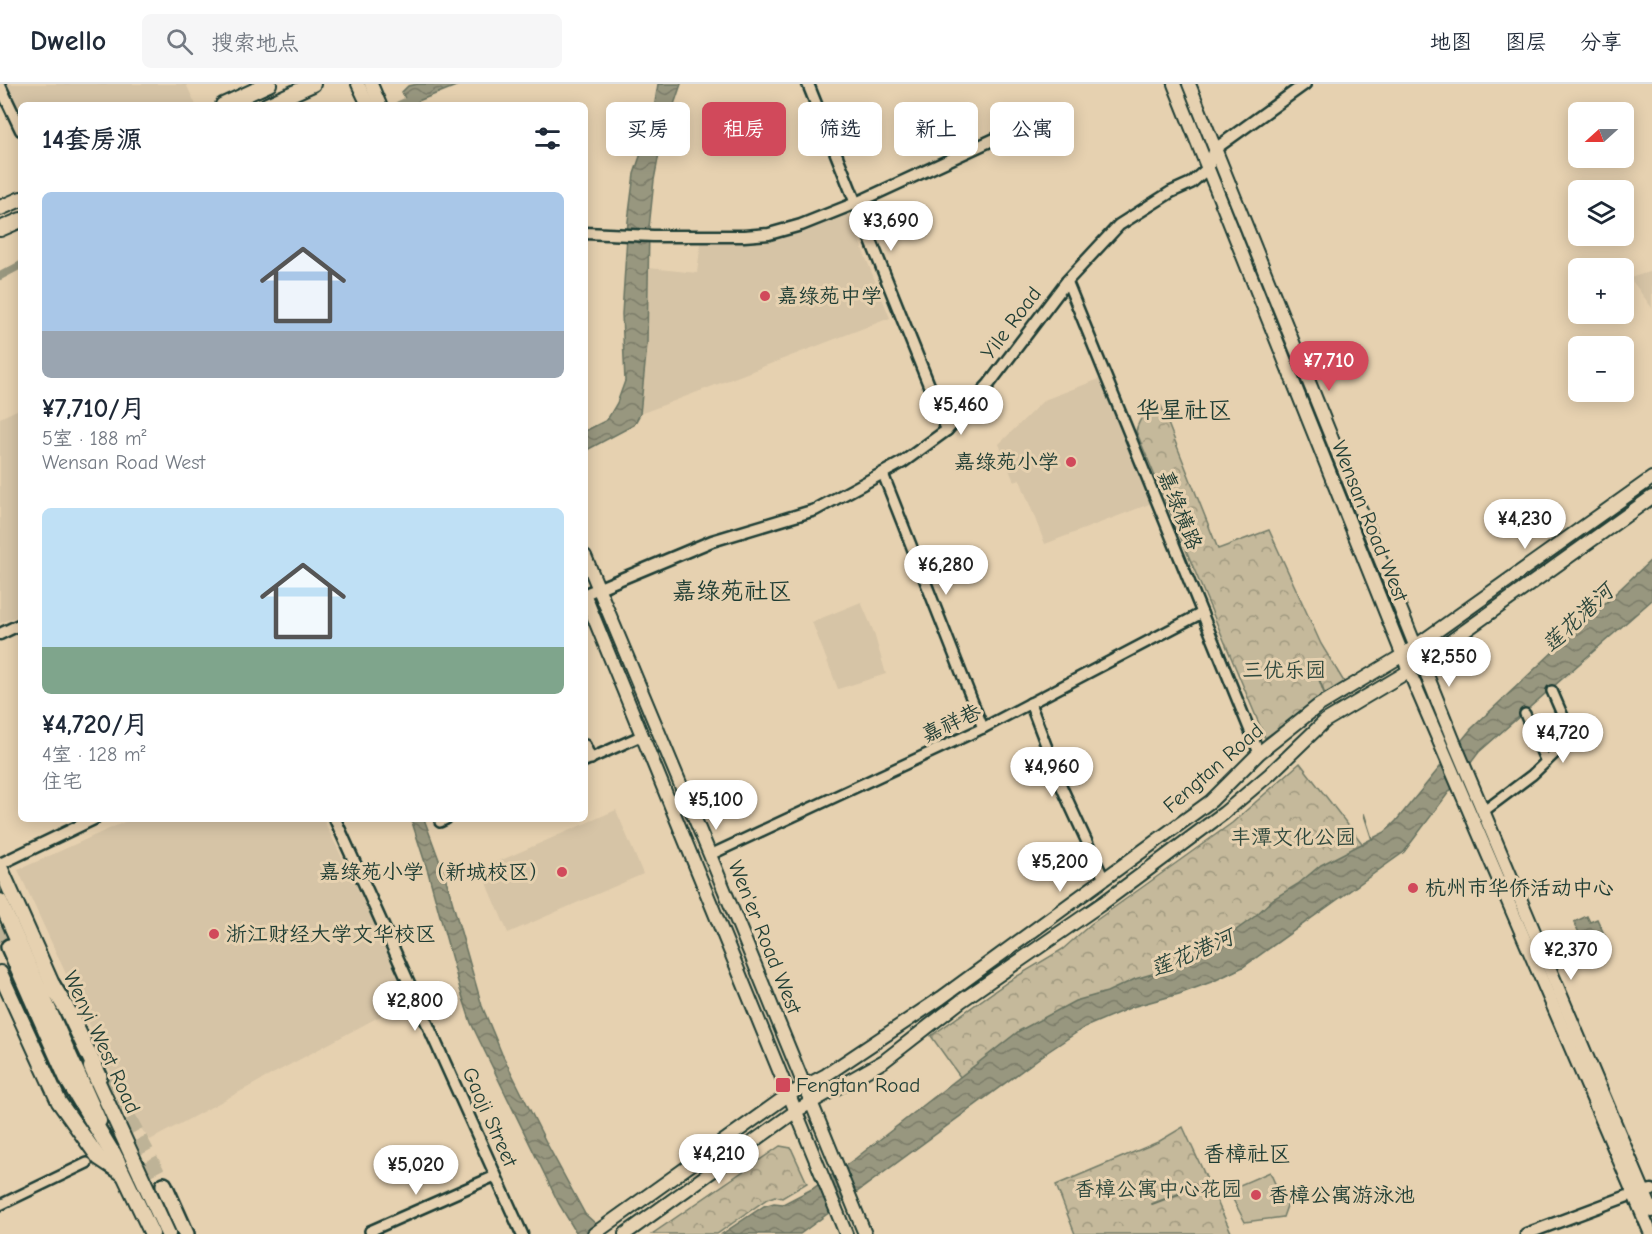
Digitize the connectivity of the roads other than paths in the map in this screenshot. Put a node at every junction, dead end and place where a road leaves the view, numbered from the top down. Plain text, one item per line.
1 (269, 84) edge
2 (313, 84) edge
3 (358, 84) edge
4 (808, 84) edge
5 (1174, 84) edge
6 (1189, 84) edge
7 (1305, 84) edge
8 (0, 86) edge
9 (372, 98) edge
10 (230, 102) edge
11 (274, 102) edge
12 (18, 124) edge
13 (990, 142) edge
14 (1215, 149) junction
15 (1208, 168) junction
16 (18, 200) edge
17 (856, 203) junction
18 (0, 208) edge
19 (18, 221) edge
20 (0, 229) edge
21 (588, 234) edge
22 (1067, 281) junction
23 (947, 430) junction
24 (883, 474) junction
25 (1652, 478) edge
26 (1652, 497) edge
27 (588, 562) edge
28 (600, 588) junction
29 (588, 594) edge
30 (588, 602) edge
31 (1202, 613) junction
32 (18, 625) edge
33 (0, 634) edge
34 (1415, 646) junction
35 (1403, 655) junction
36 (1422, 661) junction
37 (1409, 671) junction
38 (1552, 691) dead end
39 (1030, 703) junction
40 (1525, 714) dead end
41 (983, 728) junction
42 (643, 735) junction
43 (1450, 747) junction
44 (1259, 753) junction
45 (588, 760) edge
46 (1546, 762) junction
47 (1467, 786) junction
48 (1484, 812) junction
49 (88, 822) edge
50 (336, 822) edge
51 (710, 855) junction
52 (0, 866) edge
53 (1104, 879) junction
54 (0, 900) edge
55 (5, 945) edge
56 (0, 973) edge
57 (52, 986) junction
58 (99, 1076) tunnel mouth
59 (63, 1082) tunnel mouth
60 (804, 1086) junction
61 (788, 1095) junction
62 (811, 1103) junction
63 (796, 1111) junction
64 (87, 1163) dead end
65 (121, 1168) junction
66 (495, 1176) junction
67 (164, 1185) tunnel mouth
68 (1643, 1191) edge
69 (0, 1205) edge
70 (1652, 1211) edge
71 (152, 1234) edge
72 (168, 1234) edge
73 (186, 1234) edge
74 (372, 1234) edge
75 (522, 1234) edge
76 (594, 1234) edge
77 (625, 1234) edge
78 (846, 1234) edge
79 (865, 1234) edge
80 (1526, 1234) edge
81 (1651, 1234) edge

1 - 10 main road
2 - 11 main road
3 - 9 main road
4 - 17 street
5 - 15 main road, Wensan Road West
6 - 14 main road, Wensan Road West
7 - 14 street
8 - 12 street
13 - 17 street
14 - 15 street
14 - 34 main road, Wensan Road West
15 - 22 street, Yile Road
15 - 35 main road, Wensan Road West
16 - 18 main road
17 - 21 street
17 - 23 street
19 - 20 main road
22 - 23 street, Yile Road
22 - 31 street, 嘉绿横路
23 - 24 street, Yile Road
24 - 28 street, Yile Road
24 - 41 street
25 - 34 main road, Fengtan Road
26 - 36 main road, Fengtan Road
27 - 28 main road, Wen'er Road West
28 - 29 street, Yile Road
28 - 51 main road, Wen'er Road West
30 - 42 main road, Wen'er Road West
31 - 39 street, 嘉祥巷
31 - 44 street, 嘉绿横路
32 - 33 street
34 - 35 main road, Fengtan Road
34 - 36 main road, Wensan Road West
35 - 37 main road, Wensan Road West
35 - 44 main road, Fengtan Road
36 - 37 main road, Fengtan Road
36 - 43 main road, Wensan Road West
37 - 43 main road, Wensan Road West
37 - 62 main road, Fengtan Road
38 - 46 street
39 - 41 street, 嘉祥巷
39 - 53 street
40 - 46 street
41 - 51 street, 嘉祥巷
42 - 45 street
42 - 61 main road, Wen'er Road West
43 - 47 main road, Wensan Road West
44 - 53 main road, Fengtan Road
46 - 48 street
47 - 48 main road, Wensan Road West
47 - 68 main road, Wensan Road West
48 - 68 main road, Wensan Road West
49 - 52 street
50 - 66 street, Gaoji Street
51 - 60 main road, Wen'er Road West
52 - 57 main road, Wenyi West Road
53 - 60 main road, Fengtan Road
54 - 65 main road, Wenyi West Road
55 - 59 highway
55 - 65 highway
56 - 65 main road
57 - 58 highway
57 - 72 main road, Wenyi West Road
60 - 61 main road, Fengtan Road
60 - 62 main road, Wen'er Road West
61 - 63 main road, Wen'er Road West
61 - 76 main road, Fengtan Road
62 - 63 main road, Fengtan Road
62 - 79 main road, Wen'er Road West
63 - 77 main road, Fengtan Road
63 - 78 main road, Wen'er Road West
64 - 69 street
65 - 71 main road, Wenyi West Road
66 - 74 street
66 - 75 street, Gaoji Street
67 - 73 highway
68 - 70 main road, Wensan Road West
68 - 80 street
68 - 81 main road, Wensan Road West

